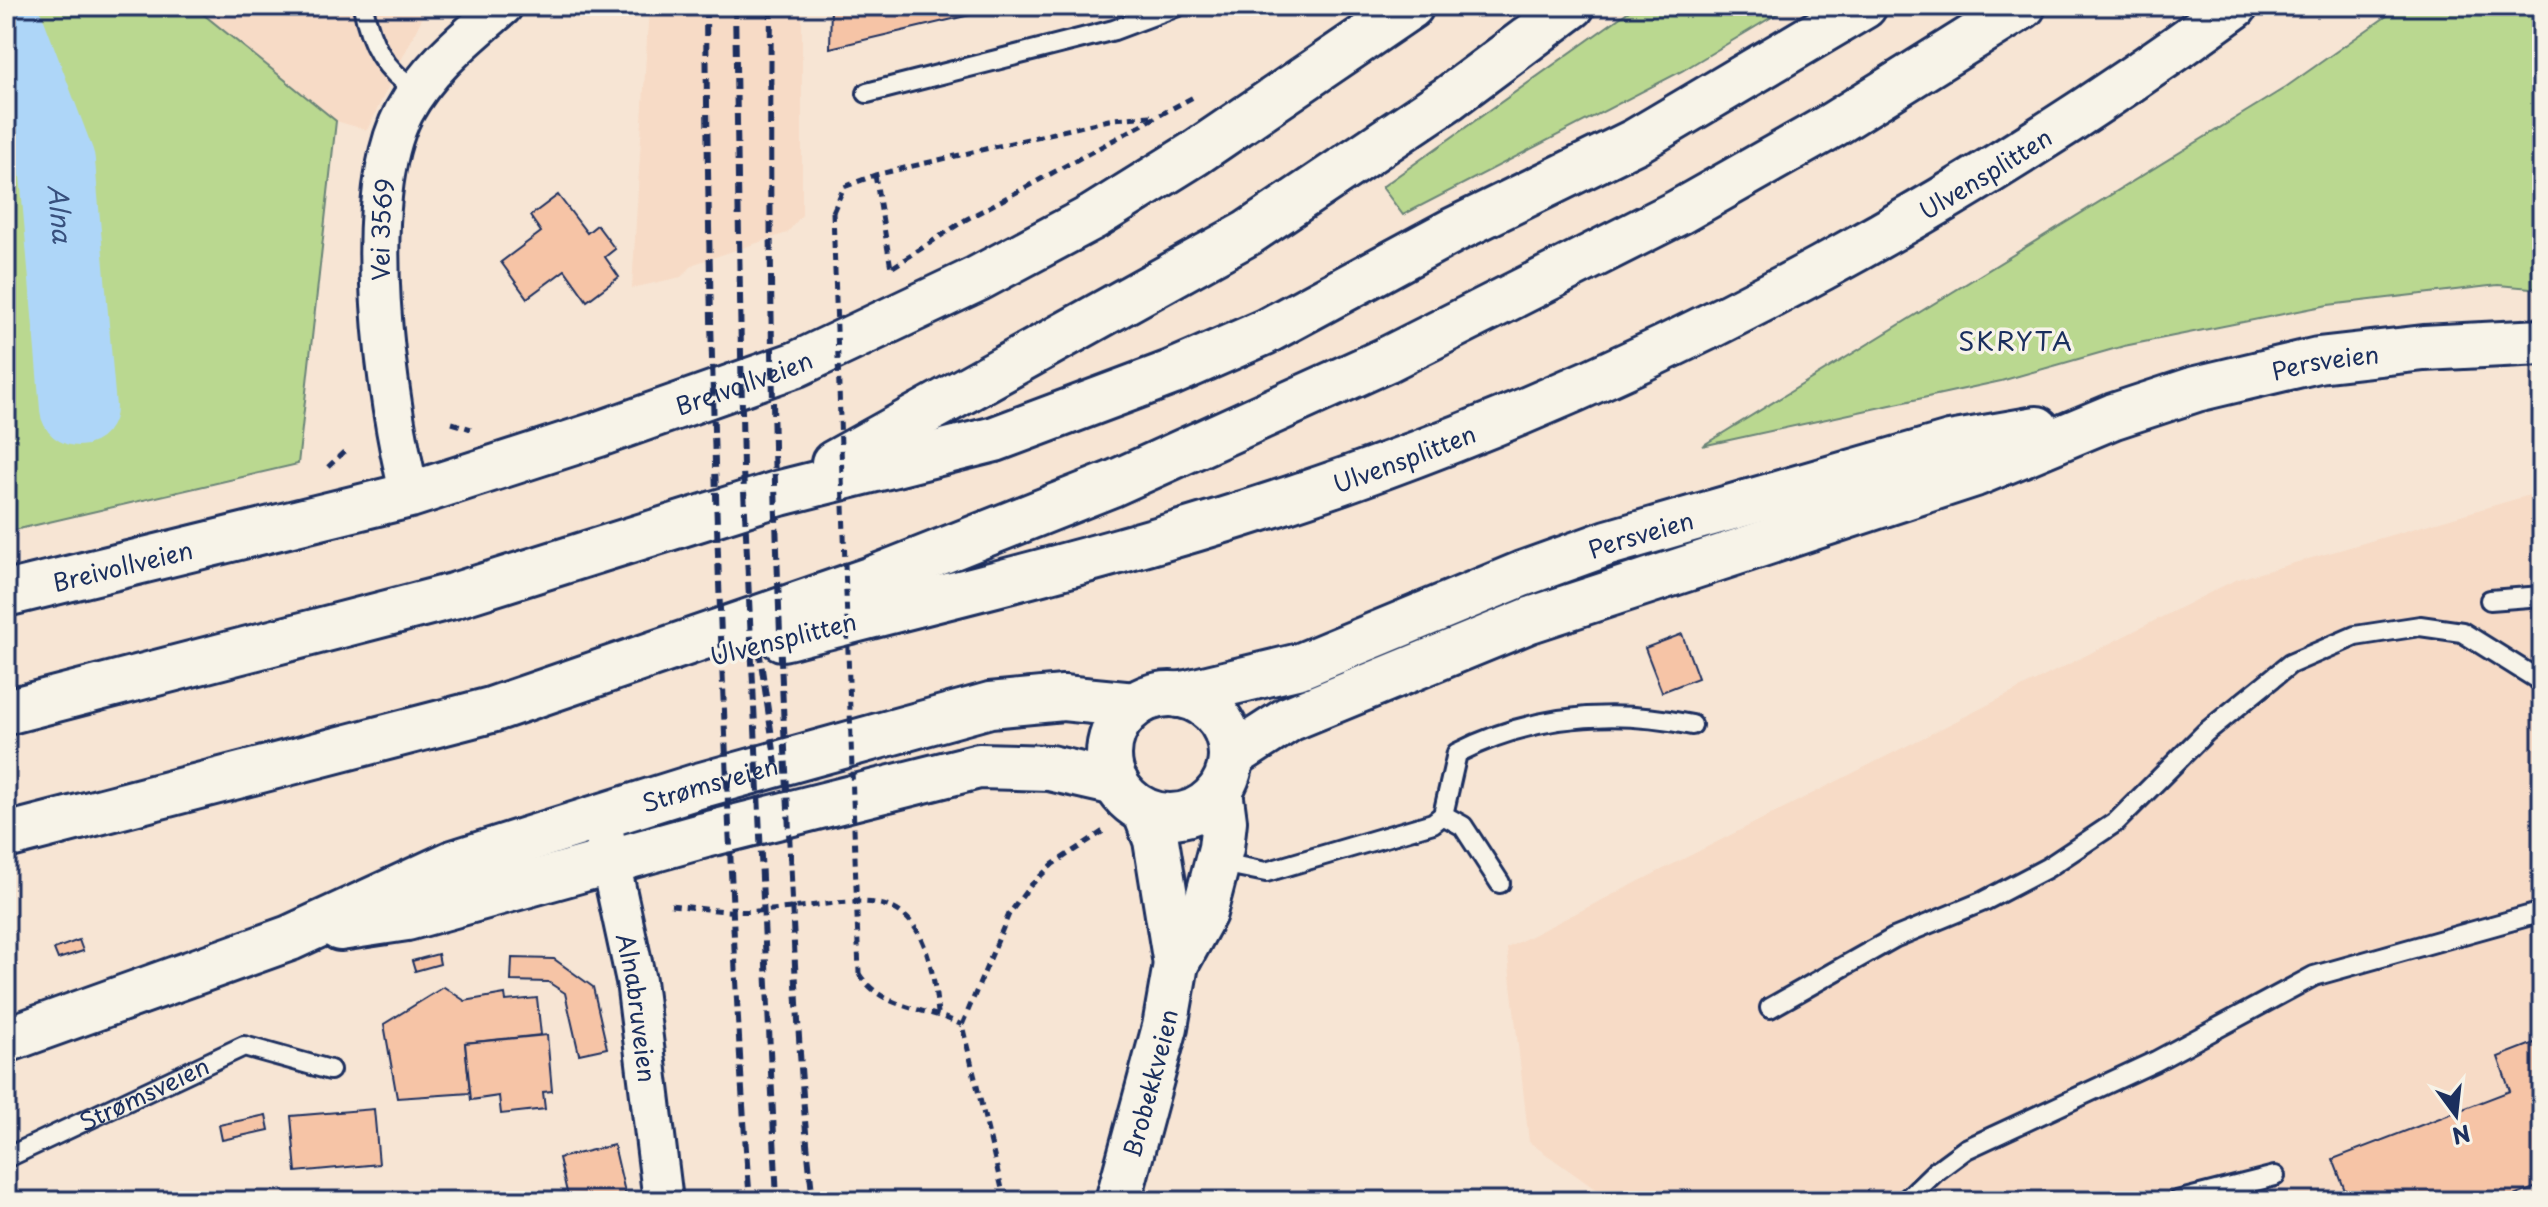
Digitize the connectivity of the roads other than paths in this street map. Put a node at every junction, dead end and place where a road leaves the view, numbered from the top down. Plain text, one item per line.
1 (363, 6) edge
2 (503, 6) edge
3 (1411, 6) edge
4 (1572, 6) edge
5 (1864, 6) edge
6 (2023, 6) edge
7 (2235, 6) edge
8 (1175, 7) edge
9 (417, 90) junction
10 (867, 93) dead end
11 (2542, 342) edge
12 (2114, 416) junction
13 (780, 493) junction
14 (410, 495) junction
15 (6, 594) edge
16 (2542, 596) edge
17 (2490, 600) dead end
18 (2542, 682) edge
19 (1179, 695) junction
20 (1135, 705) junction
21 (491, 710) junction
22 (6, 712) edge
23 (1692, 725) dead end
24 (1226, 773) junction
25 (1130, 797) junction
26 (600, 815) junction
27 (1443, 815) junction
28 (6, 836) edge
29 (611, 861) junction
30 (1217, 862) junction
31 (1500, 883) dead end
32 (2542, 912) edge
33 (300, 934) junction
34 (1176, 964) junction
35 (1770, 1008) dead end
36 (6, 1040) edge
37 (330, 1070) dead end
38 (6, 1158) edge
39 (2275, 1176) dead end
40 (663, 1201) edge
41 (1118, 1201) edge
42 (1905, 1201) edge
43 (2177, 1201) edge

1 - 9 lane
2 - 9 street, Vei 3569
3 - 14 main road, Breivollveien
4 - 13 main road
5 - 13 main road
6 - 21 main road
7 - 21 main road, Ulvensplitten
8 - 10 lane
9 - 14 street, Vei 3569
11 - 12 main road, Persveien
12 - 19 main road, Persveien
12 - 24 main road, Persveien
13 - 22 main road
14 - 15 main road, Breivollveien
16 - 17 lane
18 - 35 lane
19 - 20 main road
19 - 24 main road
20 - 25 main road
20 - 26 main road, Strømsveien
21 - 28 main road
23 - 27 lane
24 - 25 main road
24 - 30 main road, Brobekkveien
25 - 29 main road, Strømsveien
25 - 34 main road, Brobekkveien
26 - 29 street, Alnabruveien
26 - 33 main road, Strømsveien
27 - 30 lane
27 - 31 lane
29 - 33 main road, Strømsveien
29 - 40 street, Alnabruveien
30 - 34 main road, Brobekkveien
32 - 42 lane
33 - 36 main road, Strømsveien
34 - 41 main road, Brobekkveien
37 - 38 lane, Strømsveien
39 - 43 lane

